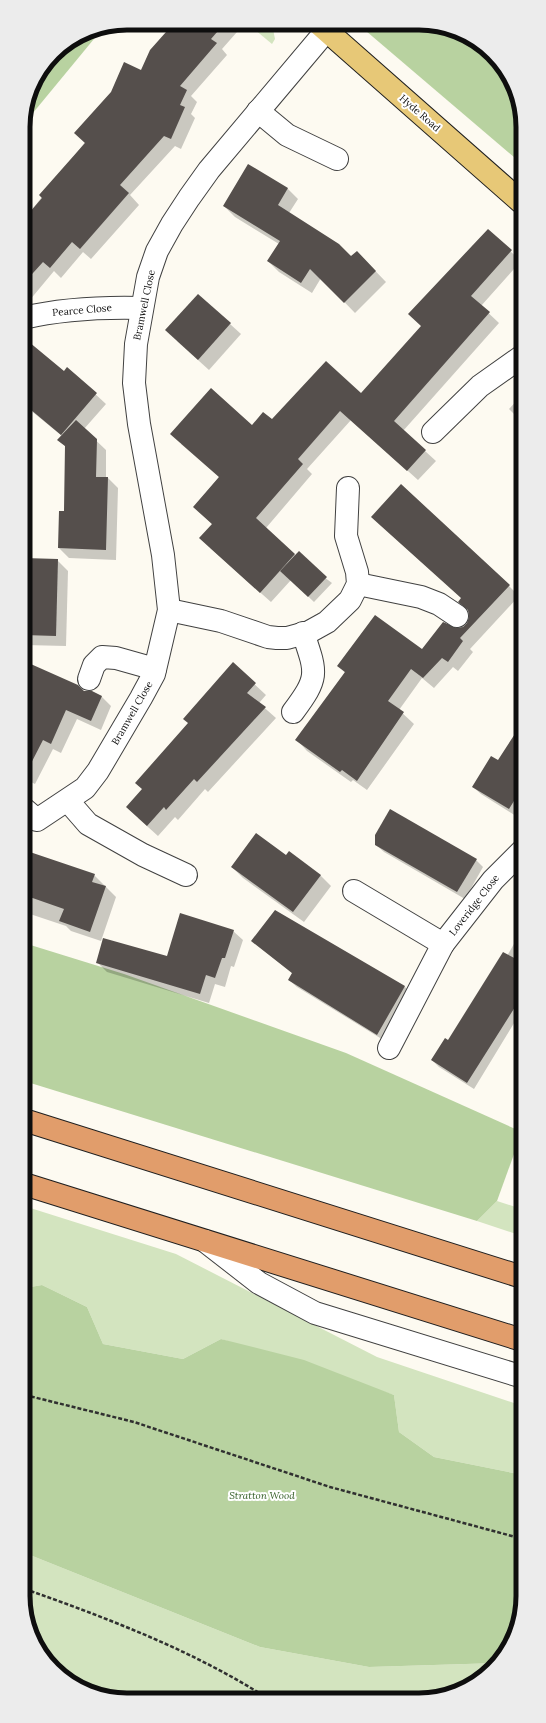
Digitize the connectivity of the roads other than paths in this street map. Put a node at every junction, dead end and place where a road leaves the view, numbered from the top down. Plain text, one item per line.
1 (321, 30) edge
2 (326, 30) edge
3 (258, 112) junction
4 (337, 159) dead end
5 (516, 198) edge
6 (141, 308) junction
7 (30, 317) edge
8 (516, 361) edge
9 (433, 432) dead end
10 (348, 488) dead end
11 (358, 584) junction
12 (169, 610) junction
13 (457, 616) dead end
14 (304, 634) junction
15 (155, 669) junction
16 (89, 679) dead end
17 (294, 712) dead end
18 (68, 801) junction
19 (30, 815) edge
20 (516, 857) edge
21 (186, 876) dead end
22 (354, 891) dead end
23 (443, 944) junction
24 (389, 1048) dead end
25 (30, 1122) edge
26 (30, 1186) edge
27 (200, 1238) junction
28 (516, 1275) edge
29 (516, 1338) edge
30 (516, 1375) edge

1 - 3 street, Bramwell Close
2 - 5 main road, Hyde Road
3 - 4 street
3 - 6 street, Bramwell Close
6 - 7 street, Pearce Close
6 - 12 street, Bramwell Close
8 - 9 street
10 - 11 street
11 - 13 street
11 - 14 street
12 - 14 street
12 - 15 street, Bramwell Close
14 - 17 street
15 - 16 street
15 - 18 street, Bramwell Close
18 - 19 street, Bramwell Close
18 - 21 street
20 - 23 street, Loveridge Close
22 - 23 street, Loveridge Close
23 - 24 street, Loveridge Close
25 - 28 highway
26 - 27 highway
27 - 29 highway
27 - 30 street

